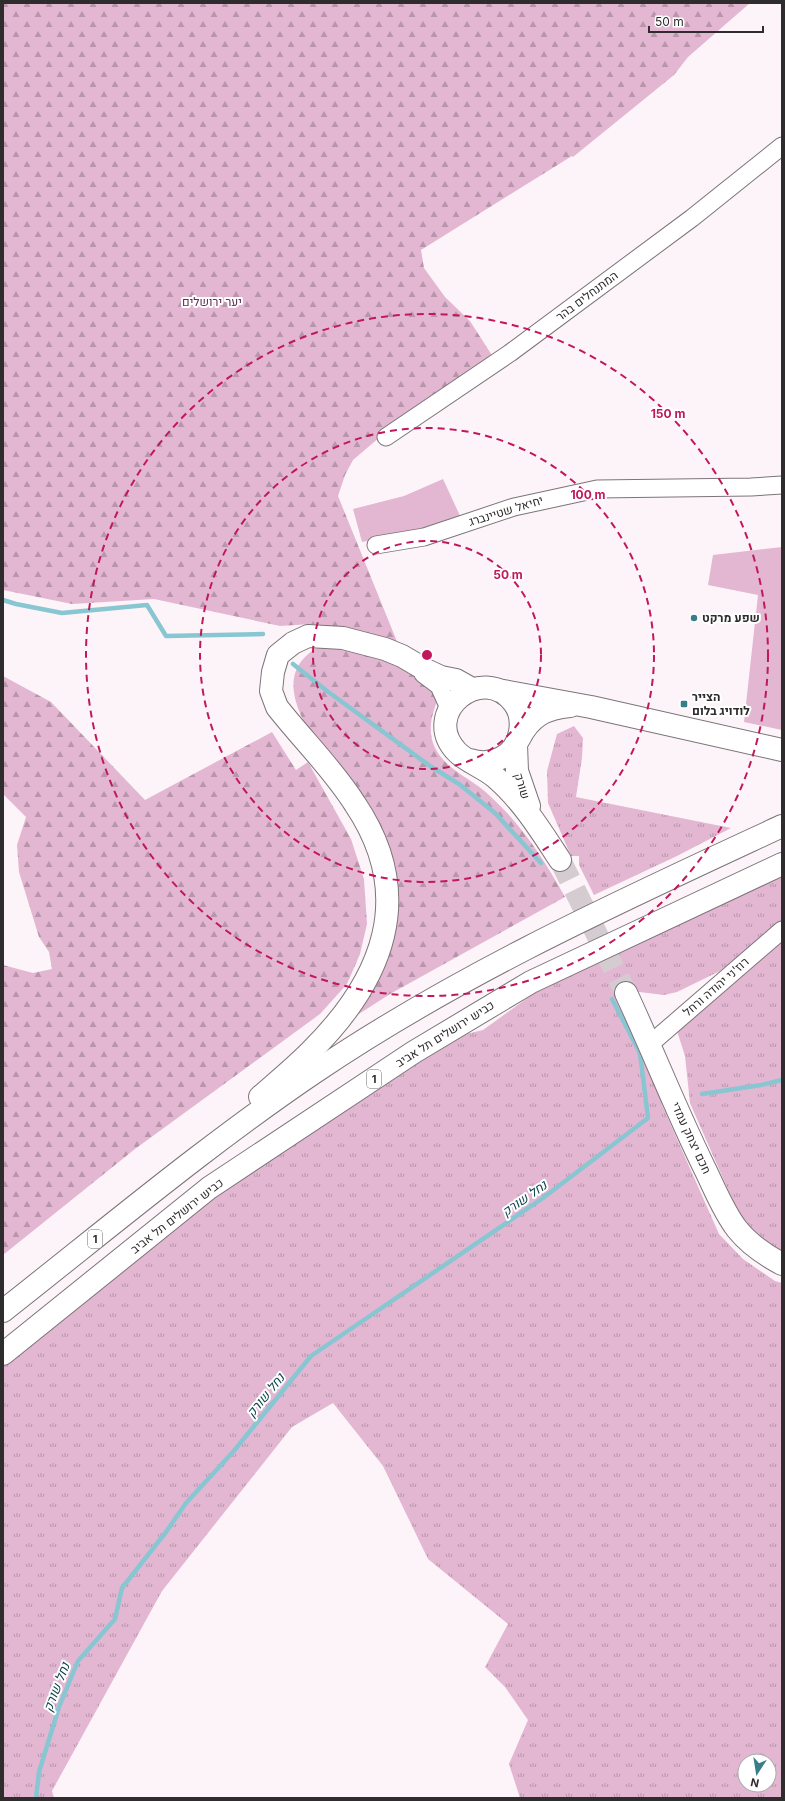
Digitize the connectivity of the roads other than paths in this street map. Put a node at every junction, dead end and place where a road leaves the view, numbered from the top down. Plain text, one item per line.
1 (782, 146) edge
2 (386, 437) dead end
3 (782, 485) edge
4 (376, 545) dead end
5 (472, 689) junction
6 (497, 690) junction
7 (271, 691) junction
8 (591, 707) junction
9 (449, 708) junction
10 (517, 742) junction
11 (782, 750) edge
12 (470, 760) junction
13 (537, 825) junction
14 (782, 826) edge
15 (560, 860) tunnel mouth
16 (782, 864) edge
17 (782, 930) edge
18 (626, 993) tunnel mouth
19 (649, 1045) junction
20 (187, 1166) junction
21 (782, 1264) edge
22 (3, 1311) edge
23 (3, 1354) edge

1 - 2 street, המתנחלים בהר
3 - 4 street, יחיאל שטיינברג
5 - 6 main road
5 - 7 main road
5 - 9 main road
6 - 8 main road
6 - 10 main road
7 - 9 street
7 - 20 main road
8 - 10 main road
8 - 11 main road
9 - 12 main road
10 - 12 main road
10 - 13 main road, שורק
12 - 13 main road
13 - 15 main road
14 - 20 main road, 1
16 - 23 main road, כביש ירושלים תל אביב / 1
17 - 19 street, רוז'ני יהודה ורחל
18 - 19 main road, חכם יצחק עמדי
19 - 21 main road, חכם יצחק עמדי
20 - 22 main road, 1

